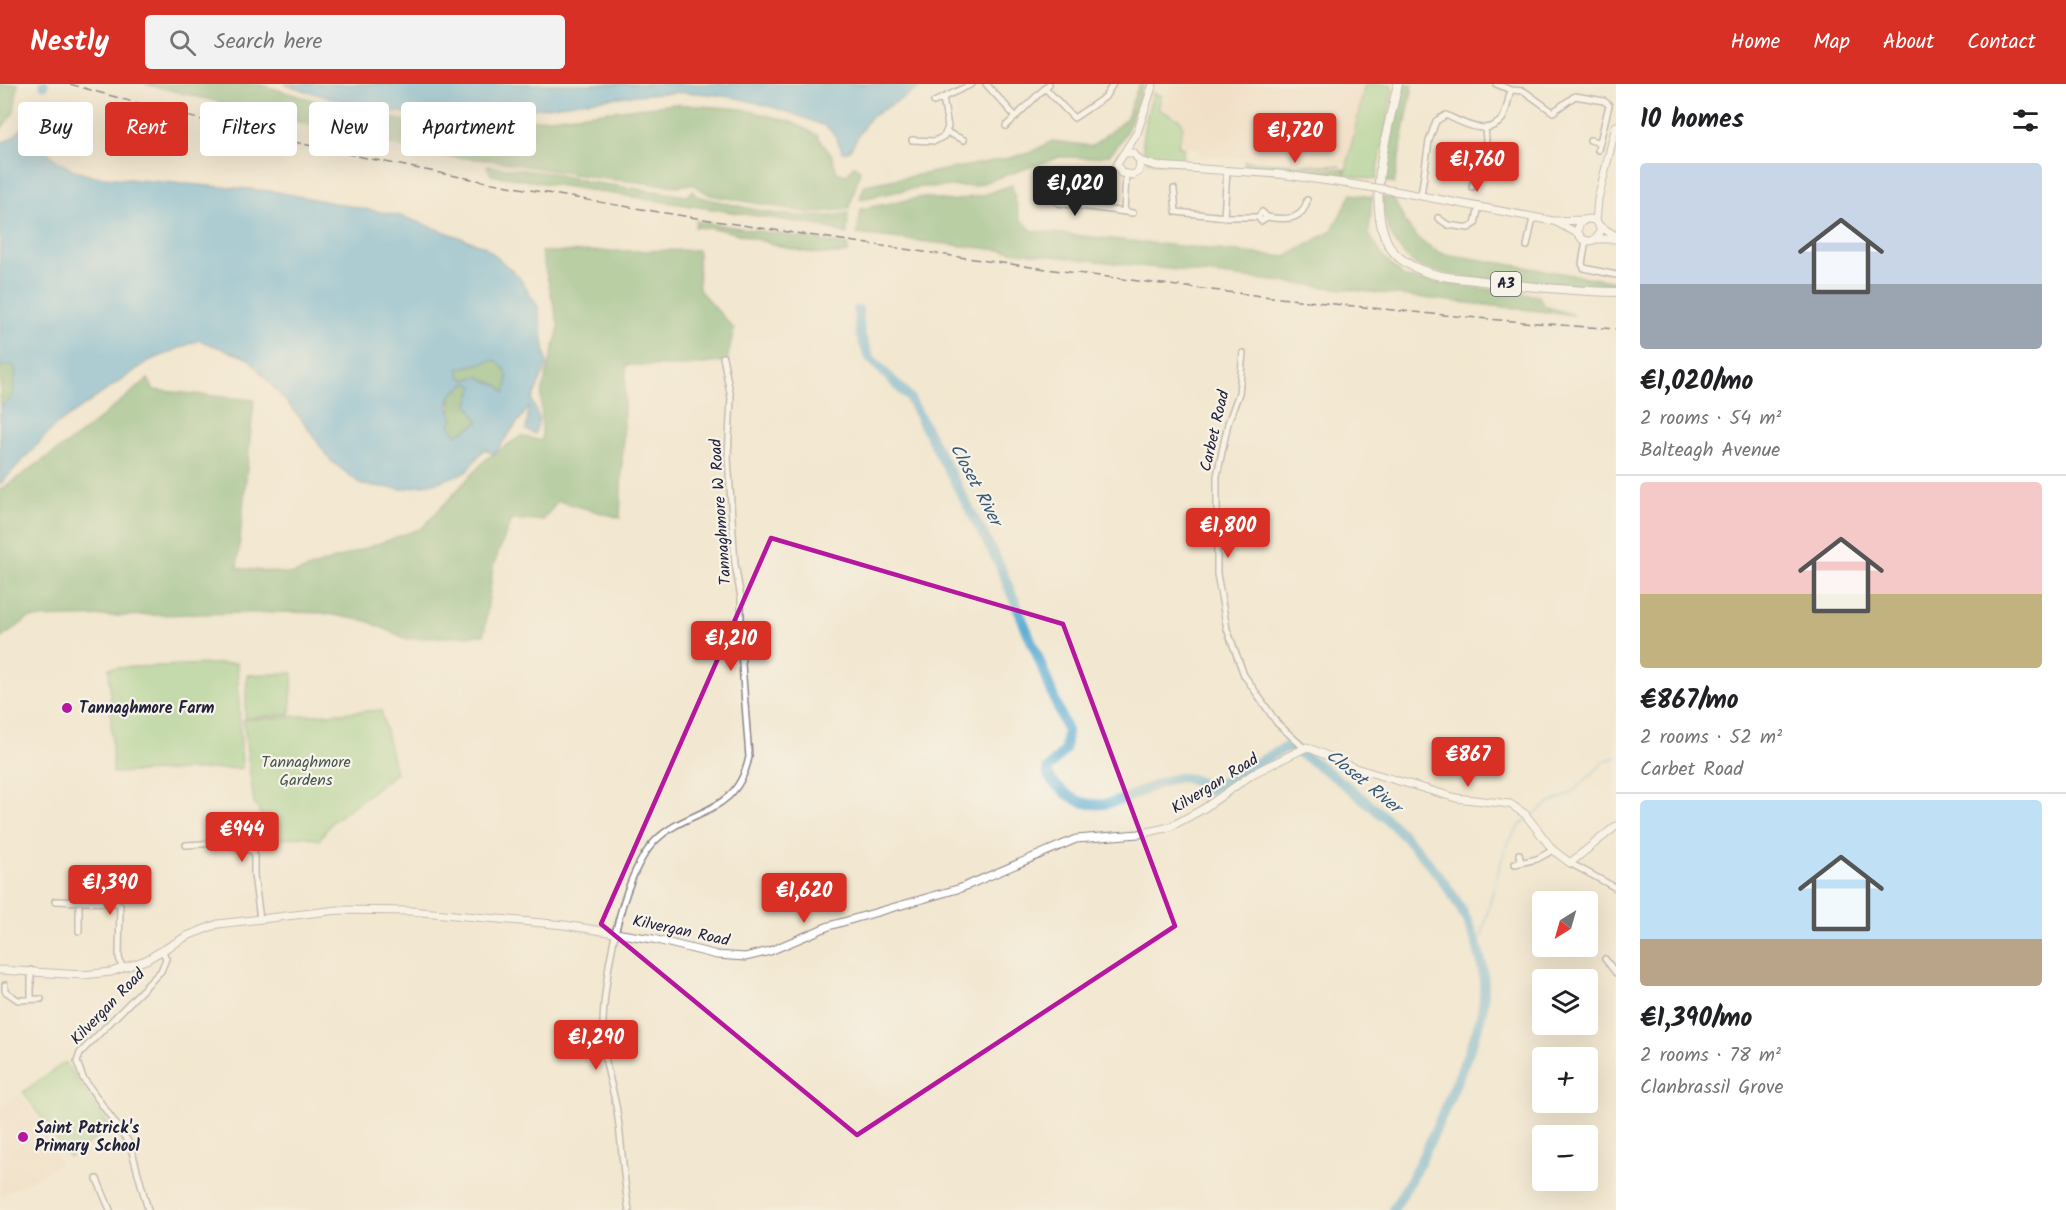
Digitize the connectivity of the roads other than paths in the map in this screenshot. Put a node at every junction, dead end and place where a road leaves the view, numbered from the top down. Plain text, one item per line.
1 (972, 84) edge
2 (986, 84) edge
3 (1113, 84) edge
4 (1153, 84) edge
5 (1398, 84) edge
6 (1496, 84) edge
7 (1047, 86) edge
8 (1511, 90) junction
9 (943, 98) junction
10 (934, 102) dead end
11 (1016, 117) junction
12 (1006, 126) dead end
13 (1616, 126) edge
14 (1485, 128) junction
15 (946, 132) junction
16 (1137, 133) junction
17 (915, 138) dead end
18 (965, 140) dead end
19 (1590, 140) dead end
20 (1600, 142) junction
21 (1598, 150) dead end
22 (1126, 153) junction
23 (1138, 158) junction
24 (1156, 166) junction
25 (1231, 170) junction
26 (1139, 171) junction
27 (1126, 176) junction
28 (1055, 181) dead end
29 (1473, 187) dead end
30 (1174, 189) dead end
31 (1421, 195) junction
32 (1598, 199) junction
33 (1307, 200) dead end
34 (1479, 206) junction
35 (1124, 212) junction
36 (1133, 213) dead end
37 (1224, 217) junction
38 (1438, 218) dead end
39 (1533, 218) junction
40 (1586, 220) junction
41 (1553, 221) junction
42 (1597, 224) junction
43 (1579, 234) junction
44 (1616, 238) edge
45 (1590, 240) junction
46 (1527, 246) dead end
47 (1616, 275) edge
48 (1616, 292) edge
49 (1243, 353) dead end
50 (723, 357) dead end
51 (1301, 748) junction
52 (1616, 826) edge
53 (186, 845) dead end
54 (1553, 850) junction
55 (1519, 854) dead end
56 (1570, 863) junction
57 (1616, 888) edge
58 (56, 900) dead end
59 (79, 901) junction
60 (260, 919) junction
61 (79, 931) dead end
62 (615, 932) junction
63 (163, 951) junction
64 (1605, 959) dead end
65 (122, 968) junction
66 (0, 970) edge
67 (31, 970) junction
68 (1616, 973) edge
69 (5, 986) dead end
70 (31, 999) junction
71 (40, 999) dead end
72 (97, 1179) dead end
73 (110, 1210) edge
74 (148, 1210) edge
75 (629, 1210) edge

1 - 9 street
2 - 11 street
3 - 7 street
4 - 16 street
5 - 48 highway, A3
6 - 8 street
7 - 11 street
8 - 14 street
8 - 20 street
9 - 10 street
9 - 15 street
11 - 12 street
13 - 32 street
14 - 29 street
14 - 31 street
15 - 17 street
15 - 18 street
16 - 22 street
16 - 23 street
19 - 20 street
20 - 21 street
22 - 23 street
22 - 27 street
23 - 24 street
23 - 26 street
24 - 25 street
24 - 26 street
25 - 31 street, bridge
25 - 37 street
26 - 27 street
27 - 35 street
28 - 35 street
30 - 37 street
31 - 34 street
32 - 40 street
32 - 42 street
33 - 37 street
34 - 38 street
34 - 39 street
35 - 36 street
39 - 41 street
39 - 46 street
40 - 41 street
40 - 42 street
40 - 43 street
41 - 43 street
42 - 44 street
42 - 45 street
43 - 45 street
44 - 45 street
45 - 47 street
49 - 51 street, Carbet Road
50 - 62 street, Tannaghmore W Road
51 - 54 street, Carbet Road
51 - 62 street, Kilvergan Road
52 - 56 street
53 - 60 street
54 - 55 street
54 - 56 street, Carbet Road
56 - 57 street, Carbet Road
58 - 59 street
59 - 61 street
59 - 65 street
60 - 62 street, Kilvergan Road
60 - 63 street, Kilvergan Road
62 - 75 street, Tannaghmore W Road
63 - 65 street, Kilvergan Road
63 - 74 street, Kilvergan Road
64 - 68 street
65 - 67 street, Kilvergan Road
66 - 67 street, Kilvergan Road
67 - 70 street
69 - 70 street
70 - 71 street
72 - 73 street

